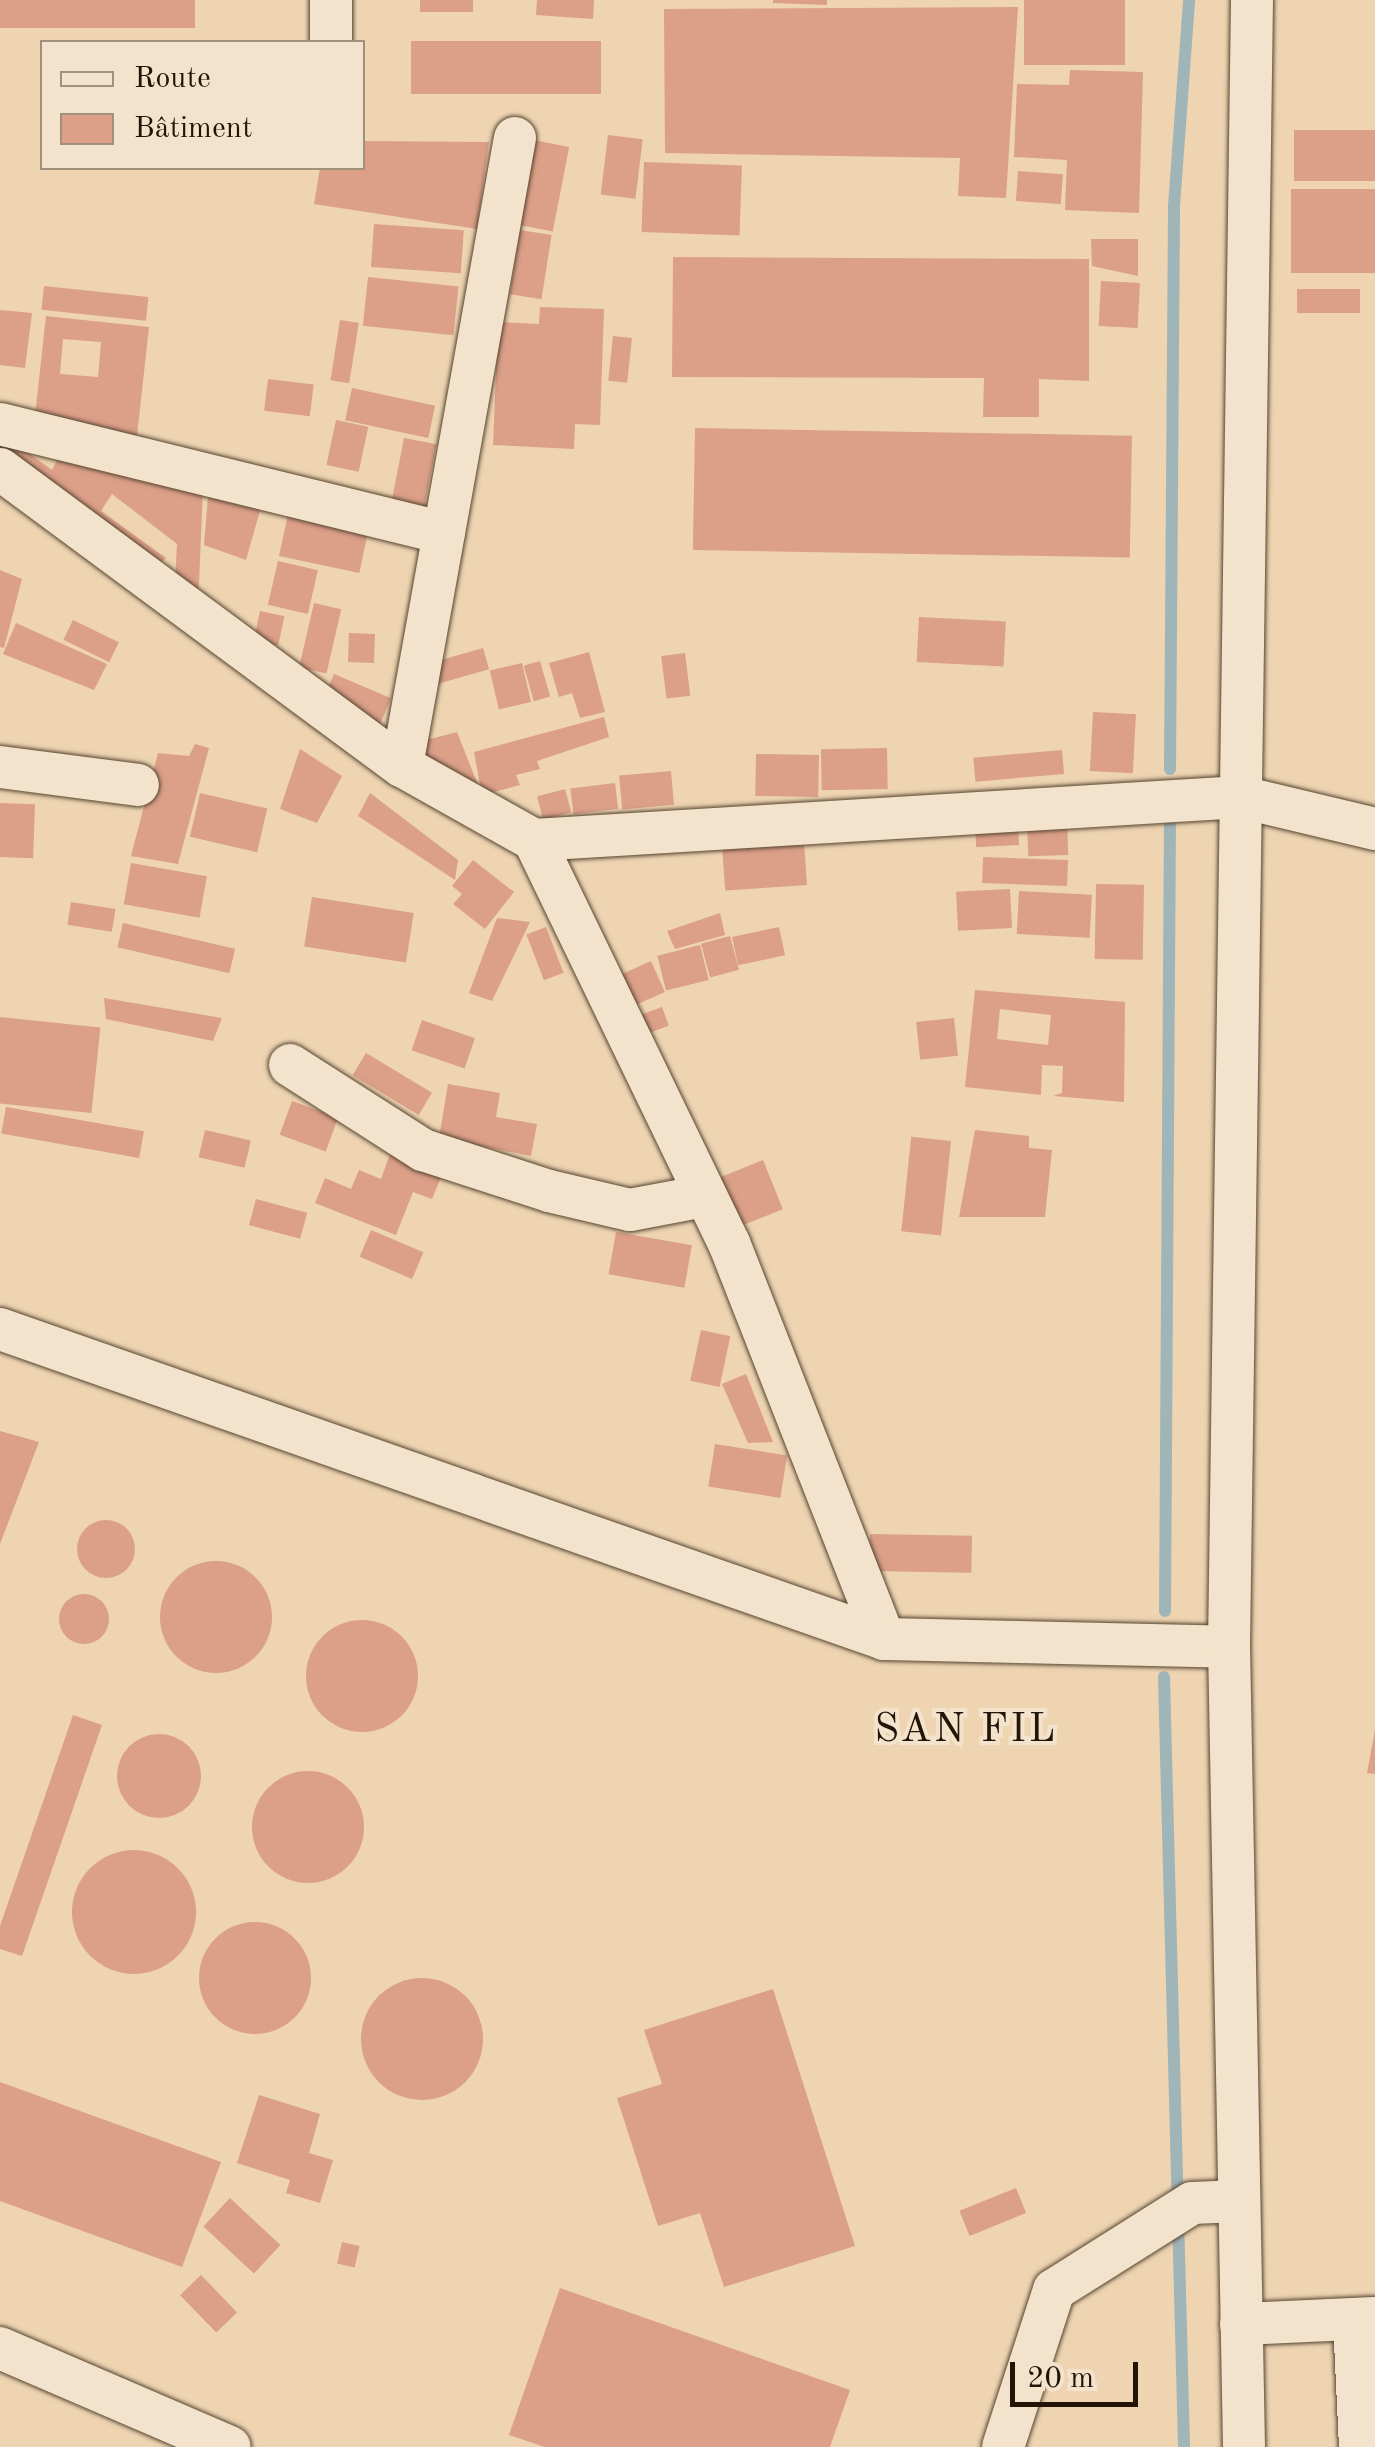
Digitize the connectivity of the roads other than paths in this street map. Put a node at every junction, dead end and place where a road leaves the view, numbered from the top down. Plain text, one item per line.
1 (331, 0) edge
2 (1252, 0) edge
3 (331, 40) edge
4 (515, 138) dead end
5 (0, 424) edge
6 (0, 470) edge
7 (444, 533) junction
8 (402, 766) junction
9 (0, 767) edge
10 (138, 785) dead end
11 (1241, 797) junction
12 (1375, 828) edge
13 (534, 840) junction
14 (290, 1065) dead end
15 (704, 1196) junction
16 (0, 1329) edge
17 (884, 1639) junction
18 (1229, 1647) junction
19 (1239, 2201) junction
20 (1365, 2319) edge
21 (1242, 2324) junction
22 (0, 2348) edge
23 (230, 2447) edge
24 (1003, 2447) edge
25 (1244, 2447) edge
26 (1360, 2447) edge

1 - 3 street
2 - 11 street
4 - 7 street
5 - 7 street
6 - 8 street
7 - 8 street
8 - 13 street
9 - 10 street
11 - 12 street
11 - 13 street
11 - 18 street
13 - 15 street
14 - 15 street
15 - 17 street
16 - 17 street
17 - 18 street
18 - 19 street
19 - 21 street
19 - 24 street
20 - 21 street
20 - 26 street
21 - 25 street
22 - 23 street

